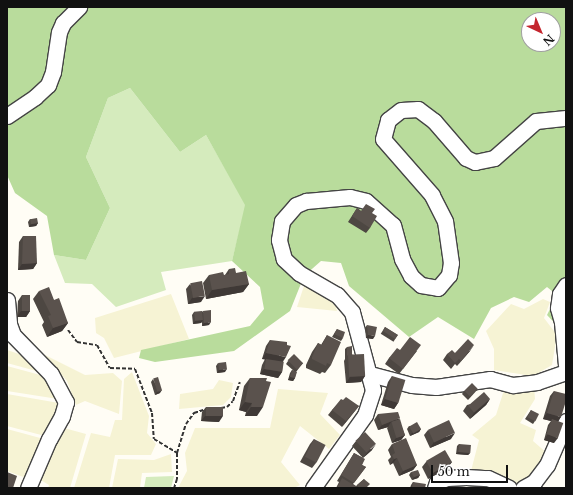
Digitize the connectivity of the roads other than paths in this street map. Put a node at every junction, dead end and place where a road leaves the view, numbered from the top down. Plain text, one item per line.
1 (79, 7) edge
2 (7, 116) edge
3 (566, 118) edge
4 (566, 285) edge
5 (7, 300) edge
6 (566, 365) edge
7 (566, 372) edge
8 (370, 374) junction
9 (566, 421) edge
10 (316, 487) edge
11 (28, 488) edge
12 (435, 488) edge
13 (509, 488) edge
14 (523, 488) edge

1 - 2 street
3 - 8 street
4 - 6 street
5 - 11 street
7 - 8 street
8 - 10 street
9 - 14 street
12 - 13 street

